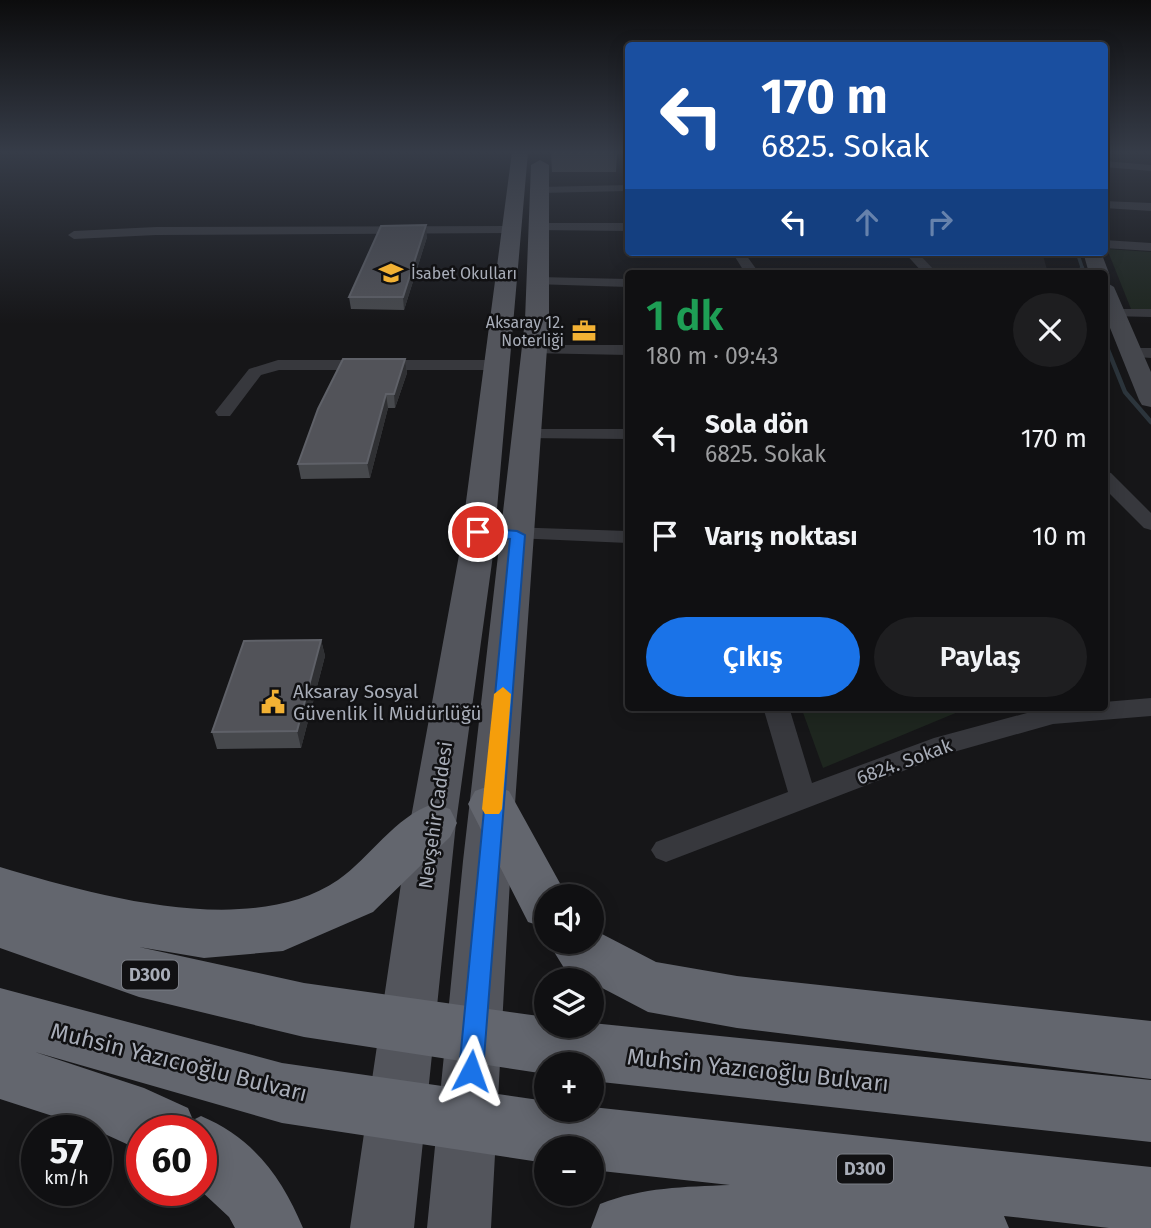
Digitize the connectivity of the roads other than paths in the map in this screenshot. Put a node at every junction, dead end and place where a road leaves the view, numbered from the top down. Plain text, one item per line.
1 (420, 209) edge
2 (531, 209) edge
3 (534, 209) edge
4 (566, 209) edge
5 (625, 226) edge
6 (74, 235) dead end
7 (1108, 244) edge
8 (1151, 247) edge
9 (914, 256) edge
10 (927, 270) edge
11 (538, 281) junction
12 (625, 283) edge
13 (1108, 296) edge
14 (1115, 313) junction
15 (1151, 313) edge
16 (535, 350) junction
17 (625, 350) edge
18 (1141, 353) edge
19 (497, 365) junction
20 (1151, 400) edge
21 (224, 412) dead end
22 (527, 434) junction
23 (625, 434) edge
24 (1108, 481) edge
25 (1151, 524) edge
26 (478, 532) junction
27 (517, 535) junction
28 (625, 537) edge
29 (1151, 707) edge
30 (1108, 709) edge
31 (777, 711) edge
32 (1050, 711) edge
33 (803, 798) junction
34 (492, 804) junction
35 (433, 823) junction
36 (666, 850) dead end
37 (534, 884) edge
38 (0, 889) edge
39 (0, 925) edge
40 (589, 954) edge
41 (0, 1015) edge
42 (1151, 1050) edge
43 (0, 1070) edge
44 (1151, 1111) edge
45 (132, 1115) edge
46 (217, 1162) edge
47 (1151, 1200) edge
48 (270, 1228) edge
49 (382, 1228) edge
50 (459, 1228) edge
51 (624, 1228) edge
52 (976, 1228) edge

1 - 6 street
2 - 19 main road, Nevşehir Caddesi
3 - 11 main road, Nevşehir Caddesi
4 - 5 street
7 - 8 street
9 - 10 street
11 - 12 street
11 - 16 main road, Nevşehir Caddesi
13 - 14 street
14 - 15 street
14 - 18 street
16 - 17 street
16 - 22 main road, Nevşehir Caddesi
18 - 20 street
19 - 21 street
19 - 26 main road, Nevşehir Caddesi
22 - 23 street
22 - 27 main road, Nevşehir Caddesi
24 - 25 street
26 - 27 street
26 - 35 main road, Nevşehir Caddesi
27 - 28 street
27 - 34 main road, Nevşehir Caddesi
29 - 30 street, 6824. Sokak
31 - 33 street
32 - 33 street, 6824. Sokak
33 - 36 street, 6824. Sokak
34 - 37 highway
34 - 50 main road, Nevşehir Caddesi
35 - 38 highway
35 - 49 main road, Nevşehir Caddesi
39 - 44 highway, Muhsin Yazıcıoğlu Bulvarı / D300
40 - 42 highway
41 - 47 highway, Muhsin Yazıcıoğlu Bulvarı / D300
43 - 45 highway
46 - 48 highway
51 - 52 highway

